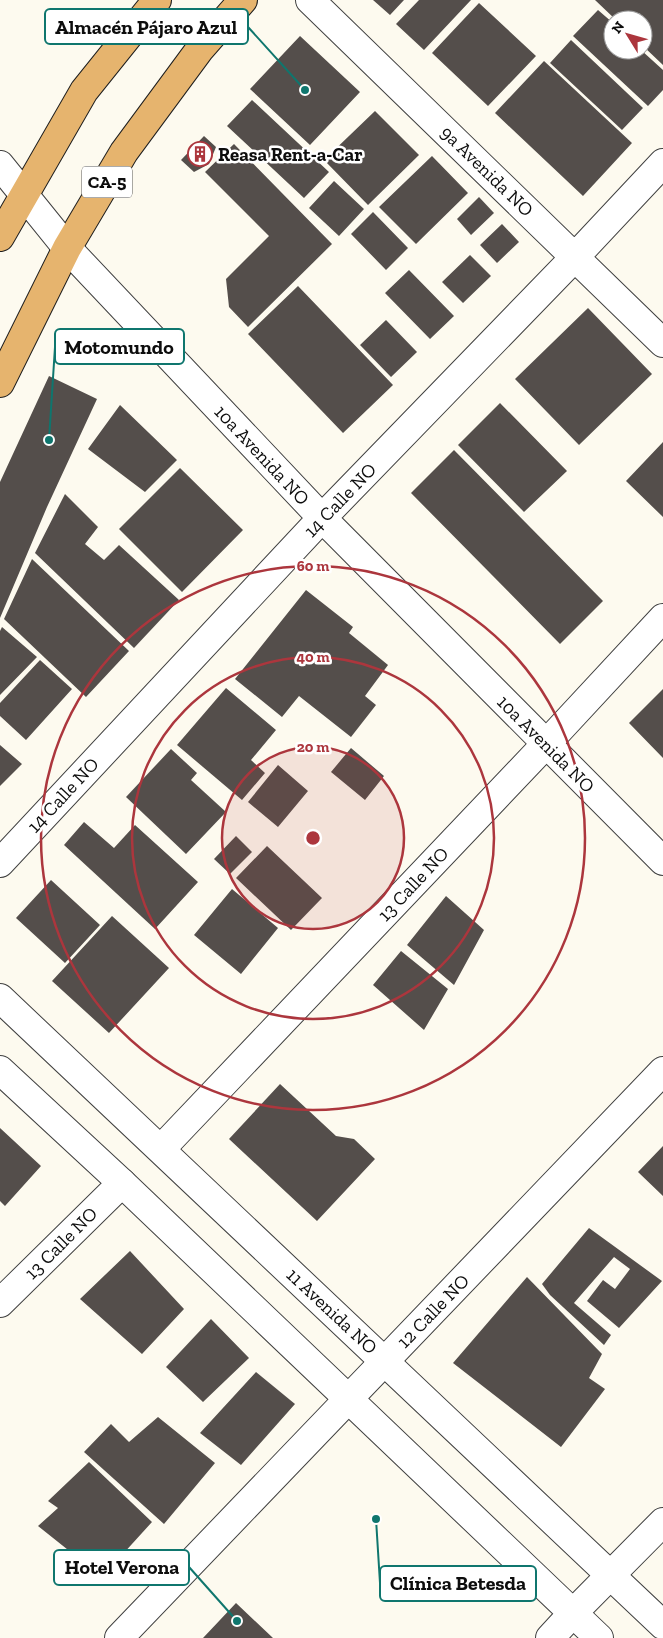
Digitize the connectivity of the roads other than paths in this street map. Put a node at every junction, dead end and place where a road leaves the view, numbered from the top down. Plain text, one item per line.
1 (157, 0) edge
2 (243, 0) edge
3 (310, 0) edge
4 (663, 163) edge
5 (0, 166) edge
6 (25, 194) junction
7 (3, 226) edge
8 (68, 248) junction
9 (575, 256) junction
10 (663, 342) edge
11 (0, 382) edge
12 (322, 518) junction
13 (663, 618) edge
14 (546, 744) junction
15 (663, 861) edge
16 (0, 863) edge
17 (0, 998) edge
18 (0, 1070) edge
19 (663, 1071) edge
20 (161, 1149) junction
21 (122, 1183) junction
22 (0, 1303) edge
23 (385, 1361) junction
24 (349, 1399) junction
25 (663, 1522) edge
26 (611, 1575) junction
27 (573, 1613) junction
28 (663, 1624) edge
29 (119, 1638) edge
30 (550, 1638) edge
31 (599, 1638) edge

1 - 6 highway
2 - 8 highway, CA-5
3 - 9 street, 9a Avenida NO
4 - 9 street, 14 Calle NO
5 - 6 street, 10a Avenida NO
6 - 7 highway
6 - 8 street, 10a Avenida NO
8 - 11 highway, CA-5
8 - 12 street, 10a Avenida NO
9 - 10 street, 9a Avenida NO
9 - 12 street, 14 Calle NO
12 - 14 street, 10a Avenida NO
12 - 16 street, 14 Calle NO
13 - 14 street, 13 Calle NO
14 - 15 street, 10a Avenida NO
14 - 20 street, 13 Calle NO
17 - 20 street, 11 Avenida NO
18 - 21 street
19 - 23 street, 12 Calle NO
20 - 23 street, 11 Avenida NO
21 - 22 street, 13 Calle NO
21 - 24 street
23 - 24 street, 12 Calle NO
23 - 26 street, 11 Avenida NO
24 - 27 street
24 - 29 street, 12 Calle NO
25 - 26 street
26 - 27 street
26 - 28 street, 11 Avenida NO
27 - 30 street
27 - 31 street

